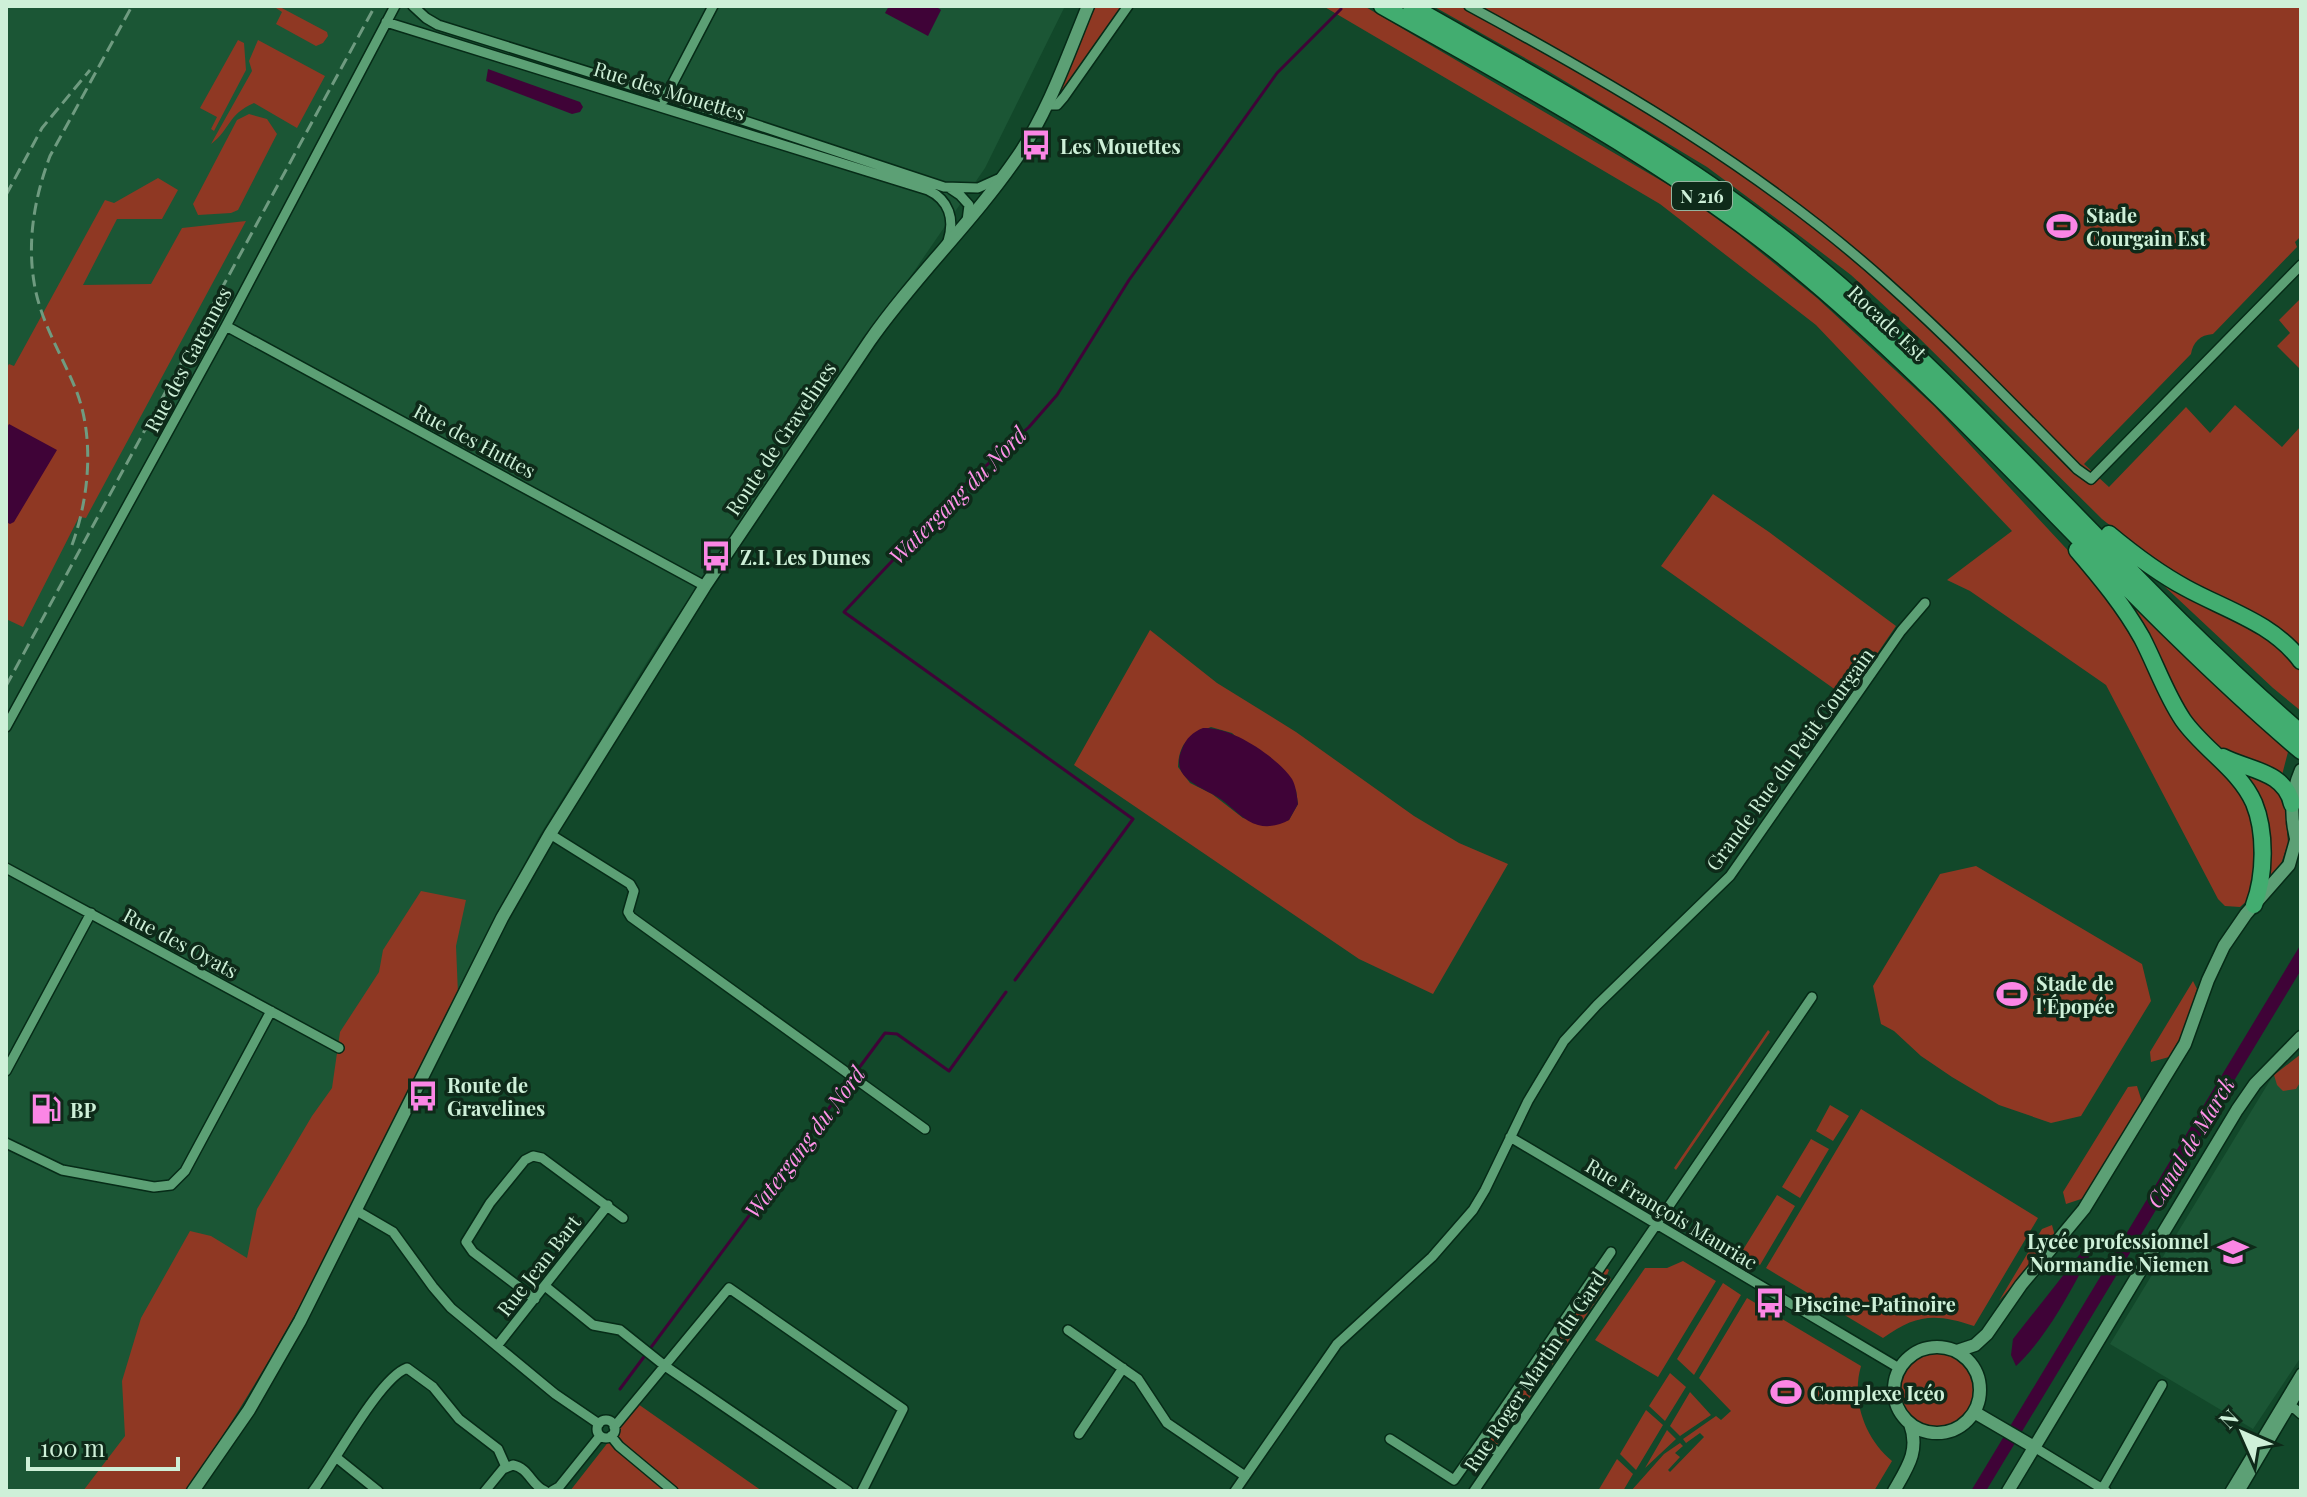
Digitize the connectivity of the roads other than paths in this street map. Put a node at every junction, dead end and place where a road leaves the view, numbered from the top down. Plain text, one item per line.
1 (395, 6) edge
2 (413, 6) edge
3 (713, 6) edge
4 (1088, 6) edge
5 (1128, 6) edge
6 (1382, 6) edge
7 (1411, 6) edge
8 (1469, 6) edge
9 (386, 22) junction
10 (665, 96) junction
11 (1047, 105) junction
12 (661, 107) junction
13 (1004, 175) junction
14 (942, 192) junction
15 (985, 199) junction
16 (969, 205) junction
17 (965, 224) junction
18 (946, 247) junction
19 (2301, 265) edge
20 (226, 326) junction
21 (1981, 440) junction
22 (2062, 501) junction
23 (705, 586) junction
24 (1925, 603) dead end
25 (2301, 661) edge
26 (2281, 725) junction
27 (6, 727) edge
28 (2301, 733) edge
29 (2209, 747) junction
30 (2301, 751) edge
31 (2301, 770) edge
32 (2292, 804) junction
33 (550, 834) junction
34 (2299, 846) edge
35 (6, 868) edge
36 (2254, 905) junction
37 (91, 913) junction
38 (1812, 997) dead end
39 (271, 1011) junction
40 (2301, 1037) edge
41 (2301, 1046) edge
42 (339, 1048) dead end
43 (2270, 1069) junction
44 (6, 1071) edge
45 (925, 1129) dead end
46 (1510, 1137) junction
47 (6, 1143) edge
48 (608, 1205) junction
49 (357, 1211) junction
50 (623, 1218) dead end
51 (1656, 1225) junction
52 (1624, 1272) junction
53 (545, 1286) junction
54 (535, 1299) junction
55 (1068, 1330) dead end
56 (497, 1346) junction
57 (1957, 1351) junction
58 (665, 1366) junction
59 (1123, 1368) junction
60 (1899, 1368) junction
61 (2301, 1373) edge
62 (2162, 1385) dead end
63 (2301, 1388) edge
64 (2287, 1402) junction
65 (1974, 1412) junction
66 (2301, 1414) edge
67 (599, 1424) junction
68 (1910, 1424) junction
69 (608, 1433) junction
70 (1079, 1434) dead end
71 (1390, 1439) dead end
72 (1481, 1442) junction
73 (2034, 1447) junction
74 (1500, 1453) junction
75 (337, 1458) junction
76 (506, 1467) junction
77 (1245, 1476) junction
78 (2104, 1490) edge
79 (193, 1491) edge
80 (313, 1491) edge
81 (378, 1491) edge
82 (485, 1491) edge
83 (545, 1491) edge
84 (552, 1491) edge
85 (673, 1491) edge
86 (848, 1491) edge
87 (862, 1491) edge
88 (1235, 1491) edge
89 (1474, 1491) edge
90 (1894, 1491) edge
91 (2008, 1491) edge
92 (2230, 1491) edge
93 (2240, 1491) edge

1 - 9 street, Rue des Garennes
2 - 10 street, Rue des Mouettes
3 - 10 street
4 - 11 main road, Route de Gravelines
5 - 11 street
6 - 21 highway, Rocade Est / N 216
7 - 22 highway, Rocade Est / N 216
8 - 19 street
9 - 12 street, Rue des Mouettes
9 - 20 street, Rue des Garennes
10 - 12 street
10 - 14 street, Rue des Mouettes
11 - 13 main road, Route de Gravelines
12 - 14 street, Rue des Mouettes
13 - 14 street, Rue des Mouettes
13 - 15 main road, Route de Gravelines
14 - 16 street, Rue des Mouettes
14 - 18 street
15 - 16 street
15 - 17 main road, Route de Gravelines
16 - 17 street
17 - 18 main road, Route de Gravelines
18 - 23 main road, Route de Gravelines
20 - 23 street, Rue des Huttes
20 - 27 street, Rue des Garennes
21 - 26 highway, Rocade Est / N 216
21 - 29 highway
22 - 25 highway
22 - 26 highway, Rocade Est / N 216
23 - 33 main road, Route de Gravelines
24 - 46 street, Grande Rue du Petit Courgain
26 - 28 highway, Rocade Est / N 216
26 - 30 highway, Rocade Est / N 216
29 - 32 highway
29 - 36 highway
31 - 32 main road
32 - 34 main road
33 - 45 street
33 - 49 main road, Route de Gravelines
34 - 36 main road
35 - 37 street, Rue des Oyats
36 - 57 main road
37 - 39 street, Rue des Oyats
37 - 44 street
38 - 51 street, Rue Roger Martin du Gard
39 - 42 street, Rue des Oyats
39 - 47 street
40 - 43 main road
41 - 43 main road
43 - 73 main road
46 - 51 street, Rue François Mauriac
46 - 77 street, Grande Rue du Petit Courgain
48 - 50 street
48 - 53 street, Rue Jean Bart
48 - 54 street
49 - 56 street
49 - 79 main road, Route de Gravelines
51 - 52 street, Rue Roger Martin du Gard
51 - 60 street, Rue François Mauriac
52 - 72 street, Rue Roger Martin du Gard
52 - 74 street, Rue Roger Martin du Gard
53 - 54 street, Rue Jean Bart
53 - 58 street
54 - 56 street, Rue Jean Bart
55 - 59 street
56 - 67 street
57 - 60 main road
57 - 65 main road
58 - 69 street
58 - 86 street
58 - 87 street
59 - 70 street
59 - 77 street
60 - 68 main road
61 - 64 street
62 - 78 street
63 - 64 street
64 - 66 street
64 - 92 street
64 - 93 street
65 - 68 main road
65 - 73 main road
67 - 69 street
67 - 69 street
68 - 90 main road
69 - 84 street
69 - 85 street
71 - 72 street, Rue Roger Martin du Gard
72 - 74 street
73 - 78 street
73 - 91 main road
74 - 89 street, Rue Roger Martin du Gard
75 - 76 street
75 - 80 street
75 - 81 street
76 - 82 street
76 - 83 street
77 - 88 street, Grande Rue du Petit Courgain

